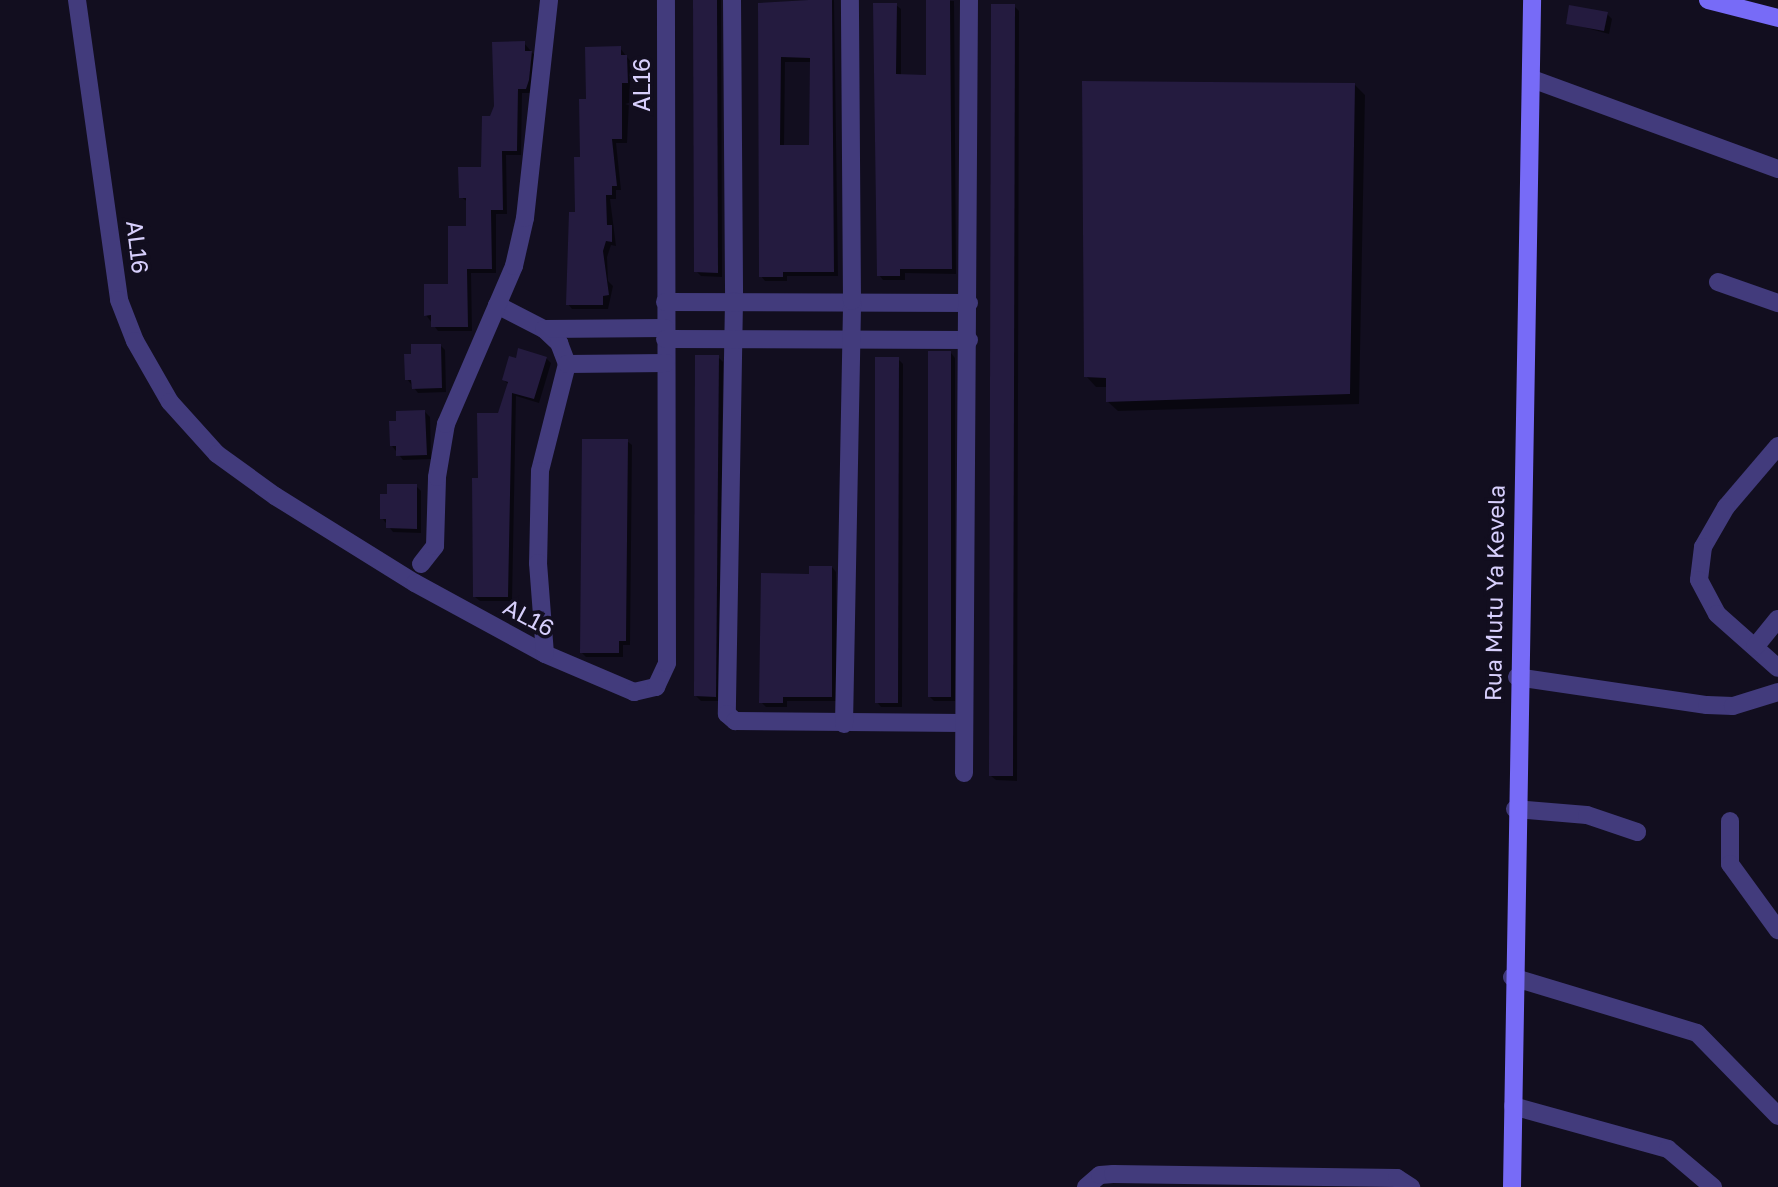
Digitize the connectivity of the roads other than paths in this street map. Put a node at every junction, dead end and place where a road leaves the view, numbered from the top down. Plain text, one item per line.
1 (76, 0) edge
2 (549, 0) edge
3 (666, 0) edge
4 (732, 0) edge
5 (850, 0) edge
6 (969, 0) edge
7 (1532, 0) edge
8 (1708, 0) edge
9 (1778, 18) edge
10 (1532, 79) junction
11 (1778, 169) edge
12 (1718, 282) dead end
13 (734, 301) junction
14 (852, 301) junction
15 (665, 302) junction
16 (969, 303) junction
17 (1778, 303) edge
18 (497, 305) junction
19 (544, 329) junction
20 (665, 334) junction
21 (734, 339) junction
22 (851, 339) junction
23 (969, 340) junction
24 (666, 363) junction
25 (566, 364) junction
26 (1778, 446) edge
27 (421, 564) dead end
28 (1778, 619) edge
29 (1755, 647) junction
30 (545, 654) junction
31 (1778, 668) edge
32 (1517, 677) junction
33 (1778, 692) edge
34 (963, 723) junction
35 (844, 724) junction
36 (964, 773) dead end
37 (1516, 809) junction
38 (1730, 821) dead end
39 (1637, 832) dead end
40 (1778, 930) edge
41 (1512, 977) junction
42 (1513, 1106) junction
43 (1778, 1116) edge
44 (1086, 1187) edge
45 (1411, 1187) edge
46 (1511, 1187) edge
47 (1713, 1187) edge

1 - 30 street, AL16
2 - 18 street
3 - 15 street, AL16
4 - 13 street
5 - 14 street
6 - 16 street
7 - 10 main road, Rua Mutu Ya Kevela
8 - 9 main road
10 - 11 street
10 - 32 main road, Rua Mutu Ya Kevela
12 - 17 street
13 - 14 street
13 - 15 street
13 - 21 street
14 - 16 street
14 - 22 street
15 - 20 street, AL16
16 - 23 street
18 - 19 street
18 - 27 street
19 - 20 street
19 - 25 street
20 - 21 street
20 - 24 street, AL16
21 - 22 street
21 - 35 street
22 - 23 street
22 - 35 street
23 - 34 street
24 - 25 street
24 - 30 street, AL16
25 - 30 street
26 - 29 street
28 - 29 street
29 - 31 street
32 - 33 street
32 - 37 main road, Rua Mutu Ya Kevela
34 - 35 street
34 - 36 street
37 - 39 street
37 - 41 main road, Rua Mutu Ya Kevela
38 - 40 street
41 - 42 main road, Rua Mutu Ya Kevela
41 - 43 street
42 - 46 main road, Rua Mutu Ya Kevela
42 - 47 street
44 - 45 street

